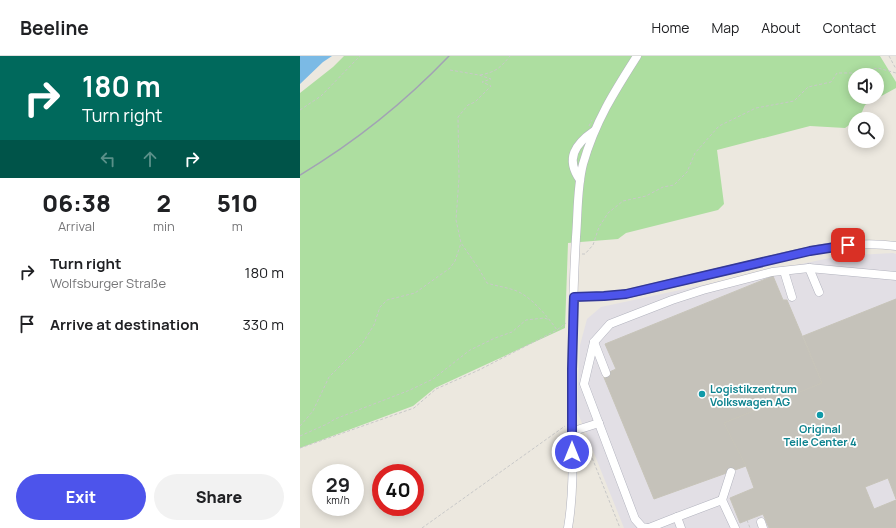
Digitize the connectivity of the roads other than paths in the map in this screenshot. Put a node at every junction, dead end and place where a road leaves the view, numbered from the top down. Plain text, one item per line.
1 (636, 56) edge
2 (594, 131) junction
3 (580, 180) junction
4 (896, 246) edge
5 (809, 268) junction
6 (784, 271) junction
7 (896, 276) edge
8 (819, 292) dead end
9 (574, 297) junction
10 (792, 297) dead end
11 (594, 342) junction
12 (606, 373) dead end
13 (599, 423) junction
14 (580, 429) road end
15 (731, 472) dead end
16 (722, 500) junction
17 (677, 517) junction
18 (568, 528) edge
19 (648, 528) edge
20 (681, 528) edge
21 (735, 528) edge

1 - 2 street
2 - 3 street
2 - 3 street
3 - 9 street
4 - 9 street
5 - 6 street
5 - 7 street
5 - 8 street
6 - 10 street
6 - 11 street
9 - 18 street
11 - 12 street
11 - 13 street
13 - 14 street
13 - 19 street
15 - 16 street
16 - 17 street
16 - 21 street
17 - 19 street
17 - 20 street

